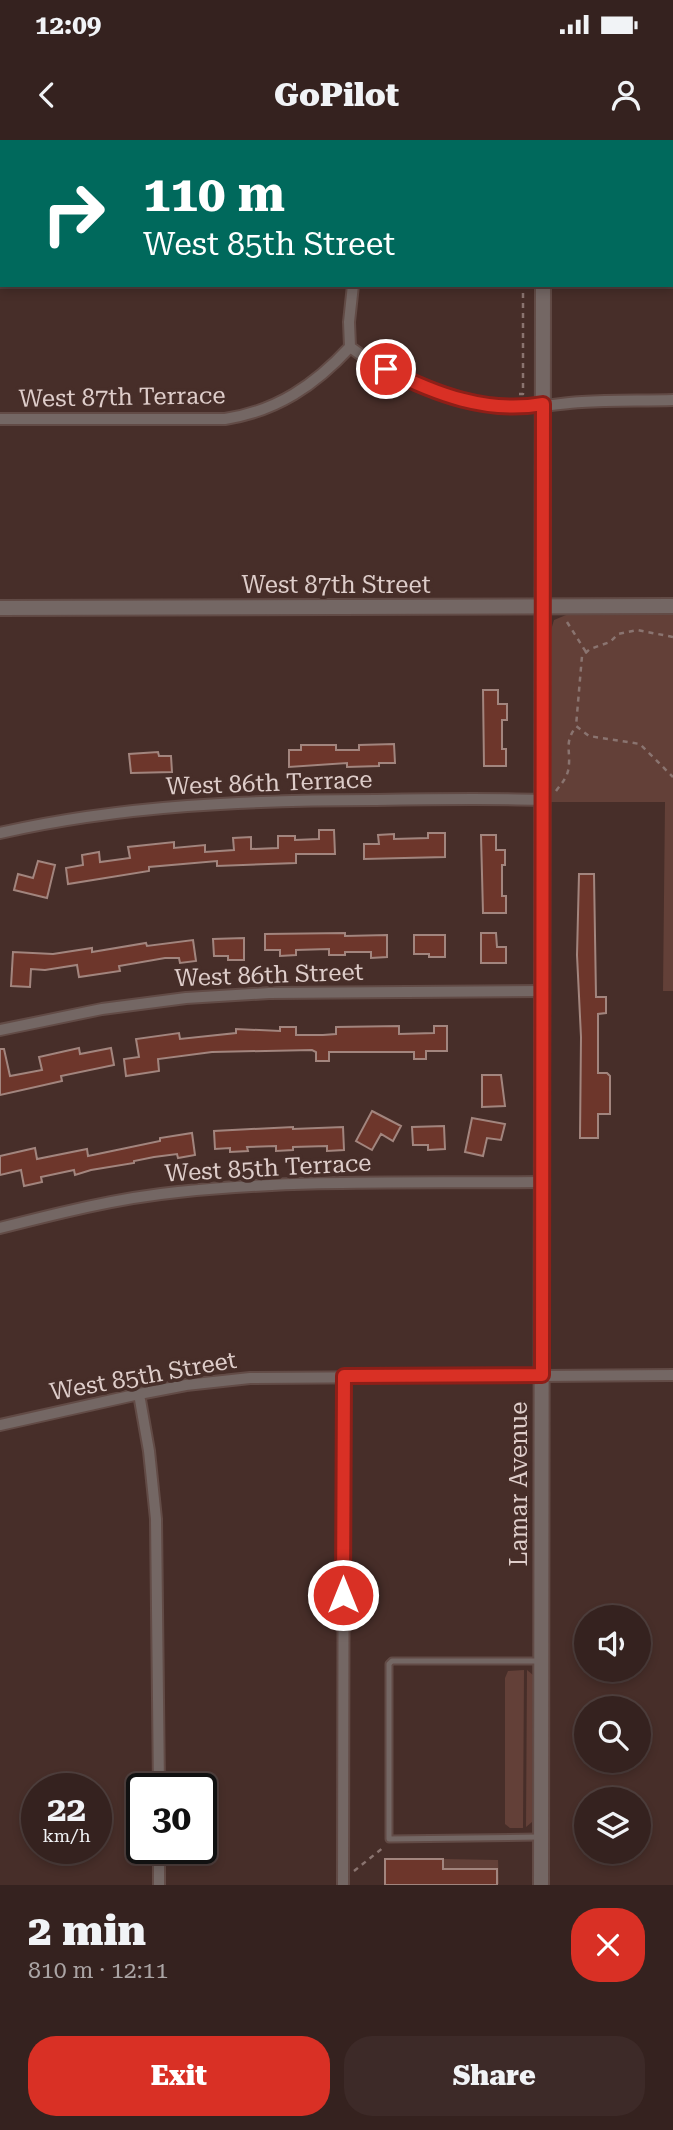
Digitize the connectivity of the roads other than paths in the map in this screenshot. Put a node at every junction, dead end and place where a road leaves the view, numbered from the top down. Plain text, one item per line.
1 (353, 287) edge
2 (544, 287) edge
3 (351, 346) junction
4 (673, 400) edge
5 (543, 404) junction
6 (0, 419) edge
7 (673, 606) edge
8 (543, 607) junction
9 (0, 608) edge
10 (547, 800) junction
11 (0, 833) edge
12 (543, 991) junction
13 (0, 1030) edge
14 (542, 1182) junction
15 (0, 1228) edge
16 (542, 1375) junction
17 (344, 1376) junction
18 (673, 1376) edge
19 (139, 1394) junction
20 (0, 1425) edge
21 (541, 1661) junction
22 (159, 1773) edge
23 (541, 1837) junction
24 (159, 1864) edge
25 (159, 1885) edge
26 (343, 1885) edge
27 (541, 1885) edge

1 - 3 street
2 - 5 street, Lamar Avenue
3 - 5 street
3 - 6 street, West 87th Terrace
4 - 5 street
5 - 8 street, Lamar Avenue
7 - 8 street, West 87th Street
8 - 9 street, West 87th Street
8 - 10 street, Lamar Avenue
10 - 11 street, West 86th Terrace
10 - 12 street, Lamar Avenue
12 - 13 street, West 86th Street
12 - 14 street, Lamar Avenue
14 - 15 street, West 85th Terrace
14 - 16 street, Lamar Avenue
16 - 17 street, West 85th Street
16 - 18 street, West 85th Street
16 - 21 street, Lamar Avenue
17 - 19 street, West 85th Street
17 - 26 street
19 - 20 street, West 85th Street
19 - 22 street
21 - 23 street, Lamar Avenue
21 - 23 lane
23 - 27 street, Lamar Avenue
24 - 25 street

